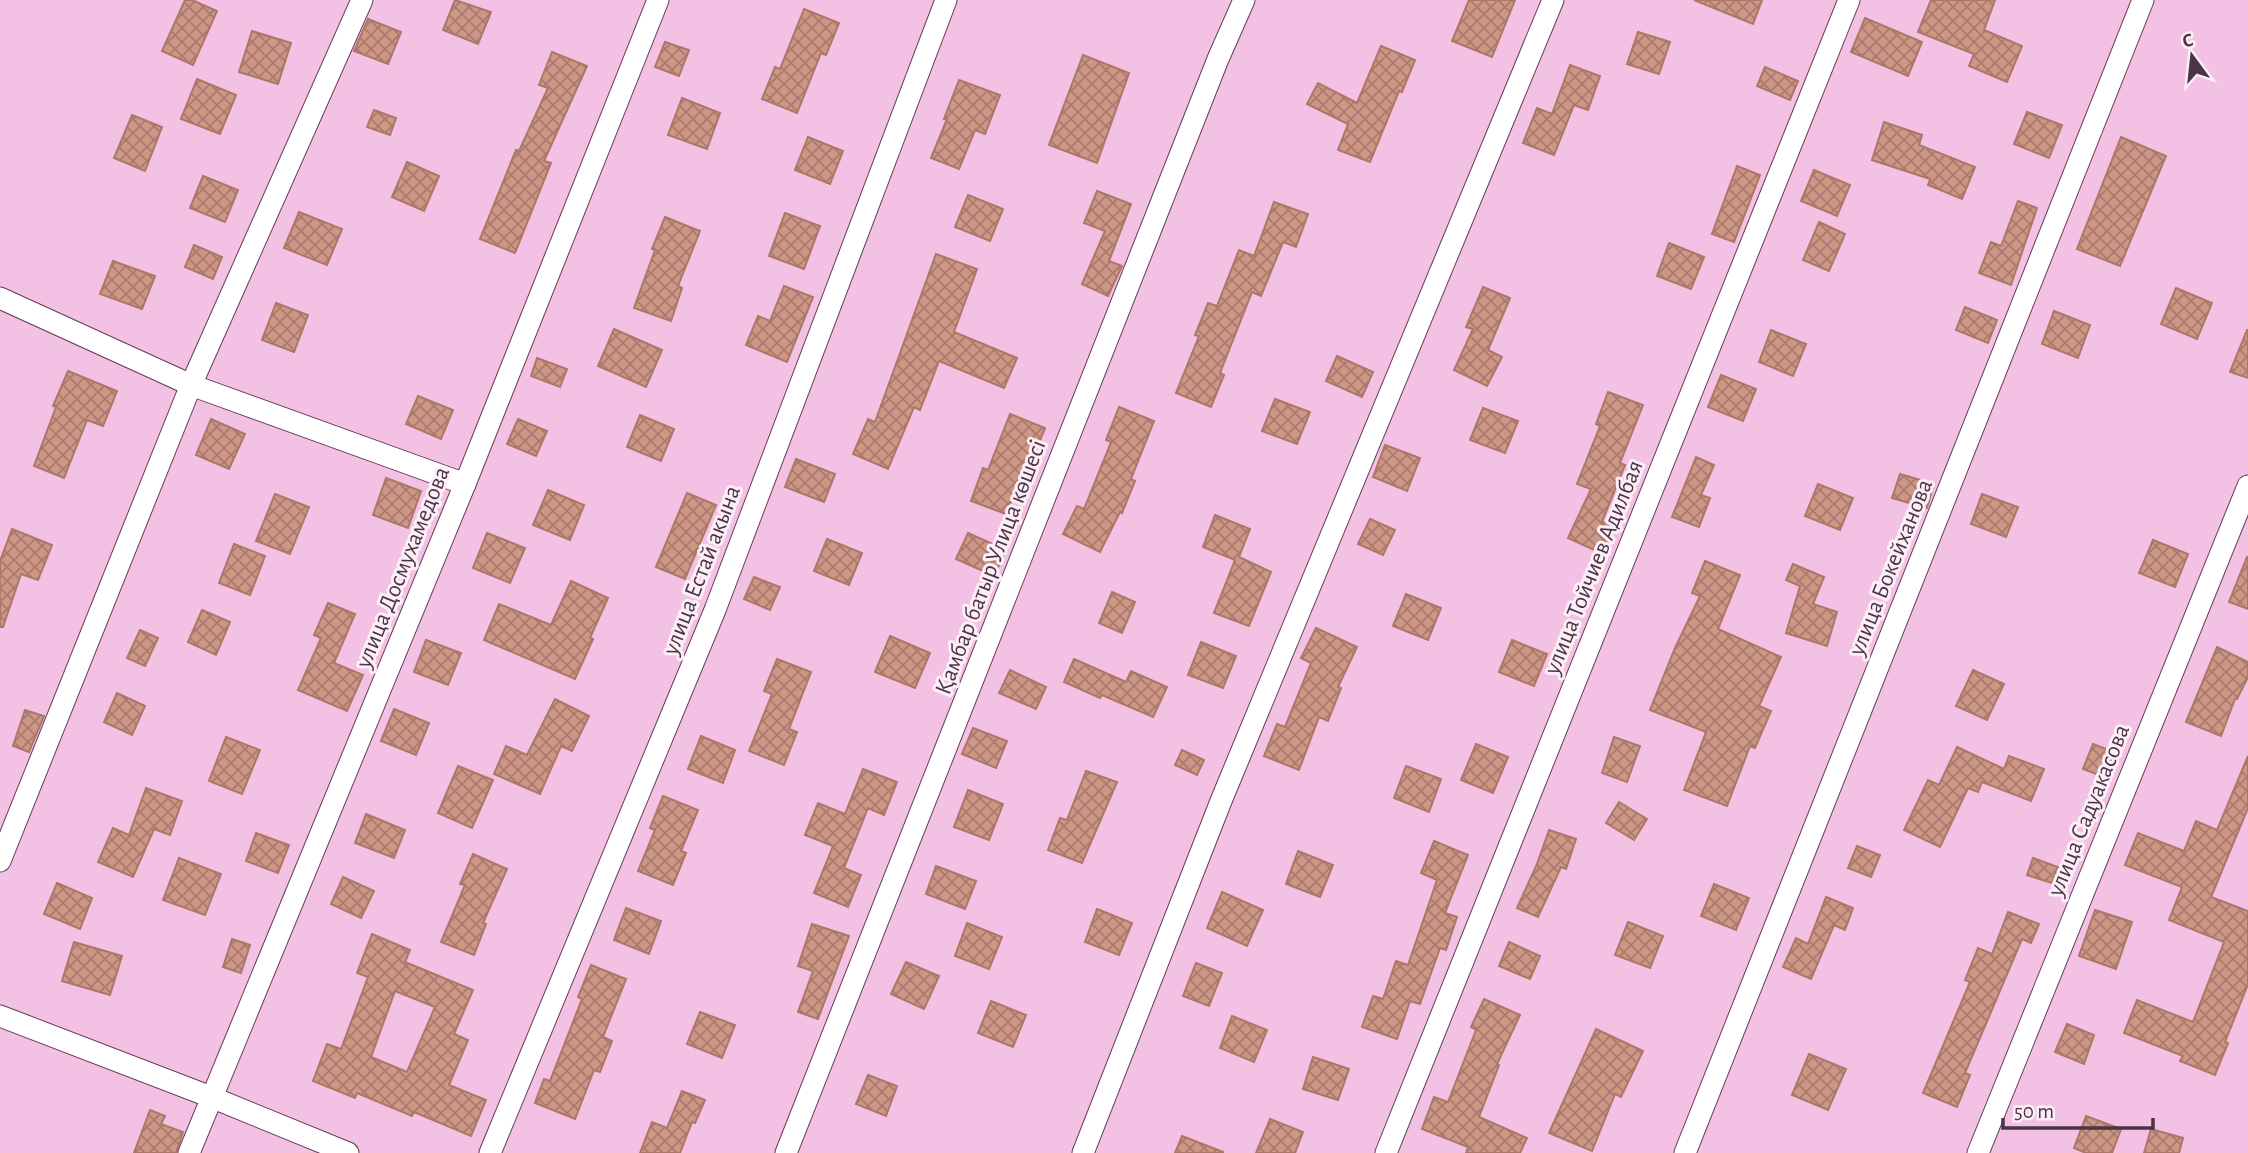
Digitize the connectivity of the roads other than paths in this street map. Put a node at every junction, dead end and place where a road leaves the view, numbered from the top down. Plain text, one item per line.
1 (362, 0) edge
2 (658, 0) edge
3 (946, 0) edge
4 (1244, 0) edge
5 (1553, 0) edge
6 (1849, 0) edge
7 (2143, 0) edge
8 (0, 298) edge
9 (191, 385) junction
10 (465, 484) junction
11 (2248, 486) edge
12 (0, 861) edge
13 (0, 1016) edge
14 (211, 1097) junction
15 (189, 1153) edge
16 (348, 1153) edge
17 (490, 1153) edge
18 (786, 1153) edge
19 (1083, 1153) edge
20 (1386, 1153) edge
21 (1685, 1153) edge
22 (1978, 1153) edge

1 - 9 street
2 - 10 street, улица Досмухамедова
3 - 17 street, улица Естай акына
4 - 18 street, Қамбар батыр Улица көшесі
5 - 19 street
6 - 20 street, улица Тойчиев Адилбая
7 - 21 street, улица Бокейханова
8 - 9 street
9 - 10 street
9 - 12 street
10 - 14 street, улица Досмухамедова
11 - 22 street, улица Садуакасова
13 - 14 street
14 - 15 street, улица Досмухамедова
14 - 16 street

